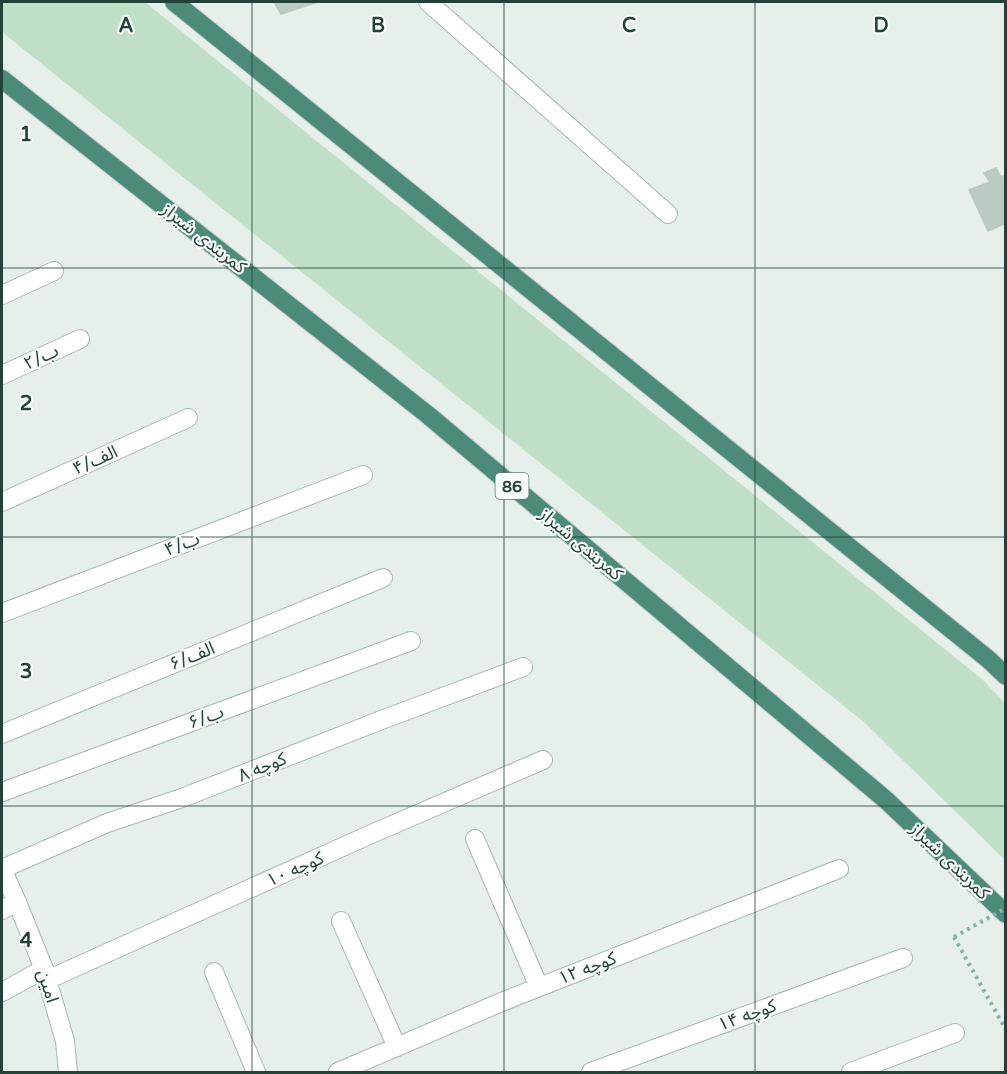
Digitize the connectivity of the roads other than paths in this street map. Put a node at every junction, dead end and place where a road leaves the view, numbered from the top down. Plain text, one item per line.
1 (174, 2) edge
2 (428, 2) edge
3 (2, 79) edge
4 (668, 214) dead end
5 (54, 271) dead end
6 (2, 295) edge
7 (80, 339) dead end
8 (2, 375) edge
9 (188, 418) dead end
10 (363, 476) dead end
11 (2, 502) edge
12 (383, 578) dead end
13 (2, 613) edge
14 (411, 641) dead end
15 (523, 667) dead end
16 (1005, 676) edge
17 (2, 734) edge
18 (543, 760) dead end
19 (2, 792) edge
20 (476, 839) dead end
21 (2, 869) edge
22 (839, 869) dead end
23 (9, 906) edge
24 (1005, 914) edge
25 (341, 921) dead end
26 (903, 958) dead end
27 (214, 972) dead end
28 (46, 975) junction
29 (540, 987) junction
30 (2, 992) edge
31 (955, 1033) dead end
32 (397, 1047) junction
33 (68, 1072) edge
34 (256, 1072) edge
35 (338, 1072) edge
36 (591, 1072) edge
37 (851, 1072) edge

1 - 16 highway
2 - 4 street
3 - 24 highway, کمربندی شیراز / 86
5 - 6 street
7 - 8 street, ۲/ب
9 - 11 street, ۴/الف
10 - 13 street, ۴/ب
12 - 17 street, ۶/الف
14 - 19 street, ب/۶
15 - 21 street, کوچه ۸
18 - 28 street, کوچه ۱۰
20 - 29 street
21 - 23 street, امین
22 - 29 street, کوچه ۱۲
23 - 28 street, امین
25 - 32 street
26 - 36 street, کوچه ۱۴
27 - 34 street
28 - 30 street, کوچه ۱۰
28 - 33 street, امین
29 - 32 street, کوچه ۱۲
31 - 37 street
32 - 35 street, کوچه ۱۲

